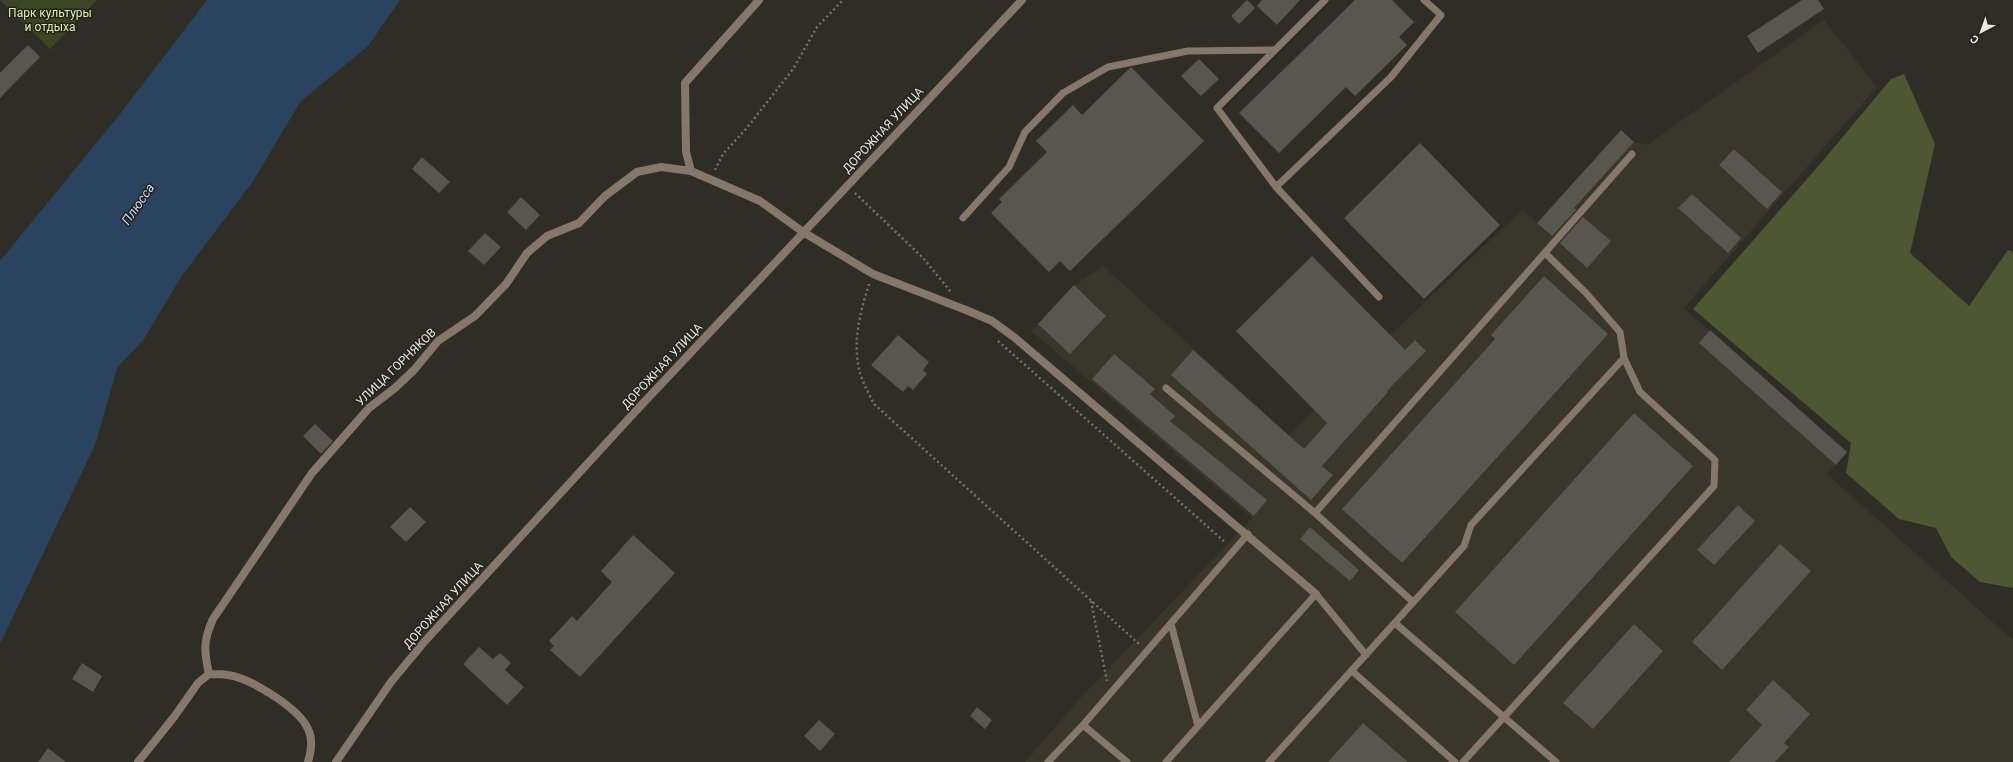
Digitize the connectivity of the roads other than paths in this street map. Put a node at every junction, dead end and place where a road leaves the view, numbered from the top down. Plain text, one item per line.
1 (759, 0) edge
2 (1022, 0) edge
3 (1325, 0) edge
4 (1424, 0) edge
5 (1275, 50) junction
6 (1632, 154) dead end
7 (691, 171) junction
8 (1276, 187) junction
9 (963, 218) dead end
10 (803, 232) junction
11 (1545, 253) junction
12 (1379, 297) dead end
13 (1624, 358) junction
14 (1166, 388) dead end
15 (1315, 513) junction
16 (1248, 534) junction
17 (1316, 594) junction
18 (1413, 602) junction
19 (1394, 623) junction
20 (1171, 624) junction
21 (1366, 655) junction
22 (1352, 671) junction
23 (209, 674) junction
24 (1504, 717) junction
25 (1084, 725) junction
26 (1198, 726) junction
27 (138, 762) edge
28 (308, 762) edge
29 (336, 762) edge
30 (1048, 762) edge
31 (1127, 762) edge
32 (1166, 762) edge
33 (1269, 762) edge
34 (1455, 762) edge
35 (1463, 762) edge
36 (1556, 762) edge

1 - 7 street
2 - 10 street, ДОРОЖНАЯ УЛИЦА
3 - 5 lane
4 - 8 lane
5 - 8 lane
5 - 9 lane
6 - 11 lane
7 - 10 street, УЛИЦА ГОРНЯКОВ
7 - 23 street, УЛИЦА ГОРНЯКОВ
8 - 12 lane
10 - 16 street, УЛИЦА ГОРНЯКОВ
10 - 29 street, ДОРОЖНАЯ УЛИЦА
11 - 13 lane
11 - 15 lane
13 - 18 lane
13 - 24 lane
14 - 15 lane
15 - 18 lane
16 - 17 street, УЛИЦА ГОРНЯКОВ
16 - 20 lane
17 - 21 lane
17 - 26 lane
18 - 19 lane
19 - 21 lane
19 - 24 lane
20 - 25 lane
20 - 26 lane
21 - 22 lane
22 - 33 lane
22 - 34 lane
23 - 27 street
23 - 28 street
24 - 35 lane
24 - 36 lane
25 - 30 lane
25 - 31 lane
26 - 32 lane

